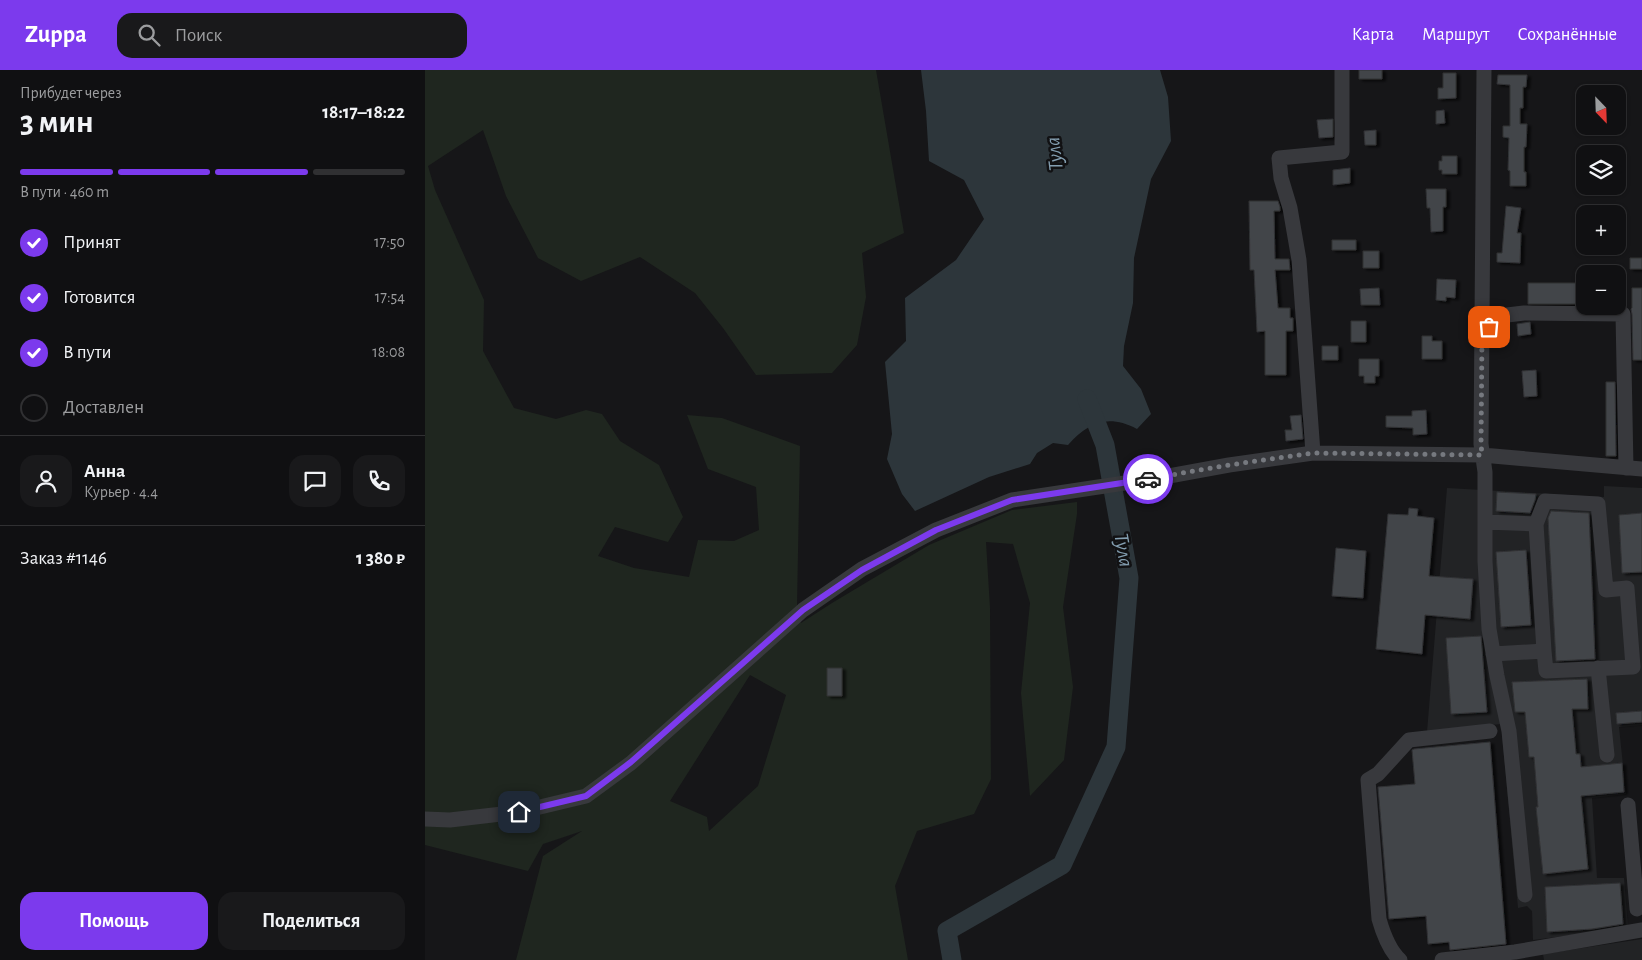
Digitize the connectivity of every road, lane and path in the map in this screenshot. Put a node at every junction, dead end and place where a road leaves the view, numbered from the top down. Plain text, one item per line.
1 (1342, 70) edge
2 (1484, 70) edge
3 (1482, 335) junction
4 (1313, 453) junction
5 (1482, 455) junction
6 (1626, 468) junction
7 (1642, 469) edge
8 (1485, 522) junction
9 (1536, 524) junction
10 (1544, 651) junction
11 (1493, 654) junction
12 (1598, 668) junction
13 (1490, 731) dead end
14 (1607, 755) dead end
15 (1628, 805) dead end
16 (425, 818) edge
17 (1525, 895) dead end
18 (1640, 908) edge
19 (1641, 930) edge
20 (1400, 960) edge
21 (1442, 960) edge

1 - 4 street
2 - 3 street
3 - 5 street
3 - 6 street
4 - 5 street
4 - 16 street
5 - 6 street
5 - 8 street
6 - 7 street
8 - 9 street
8 - 11 street
9 - 10 street
9 - 12 street
10 - 11 street
10 - 12 street
11 - 17 street
12 - 14 street
13 - 20 street
15 - 18 street
18 - 19 street
19 - 21 street

